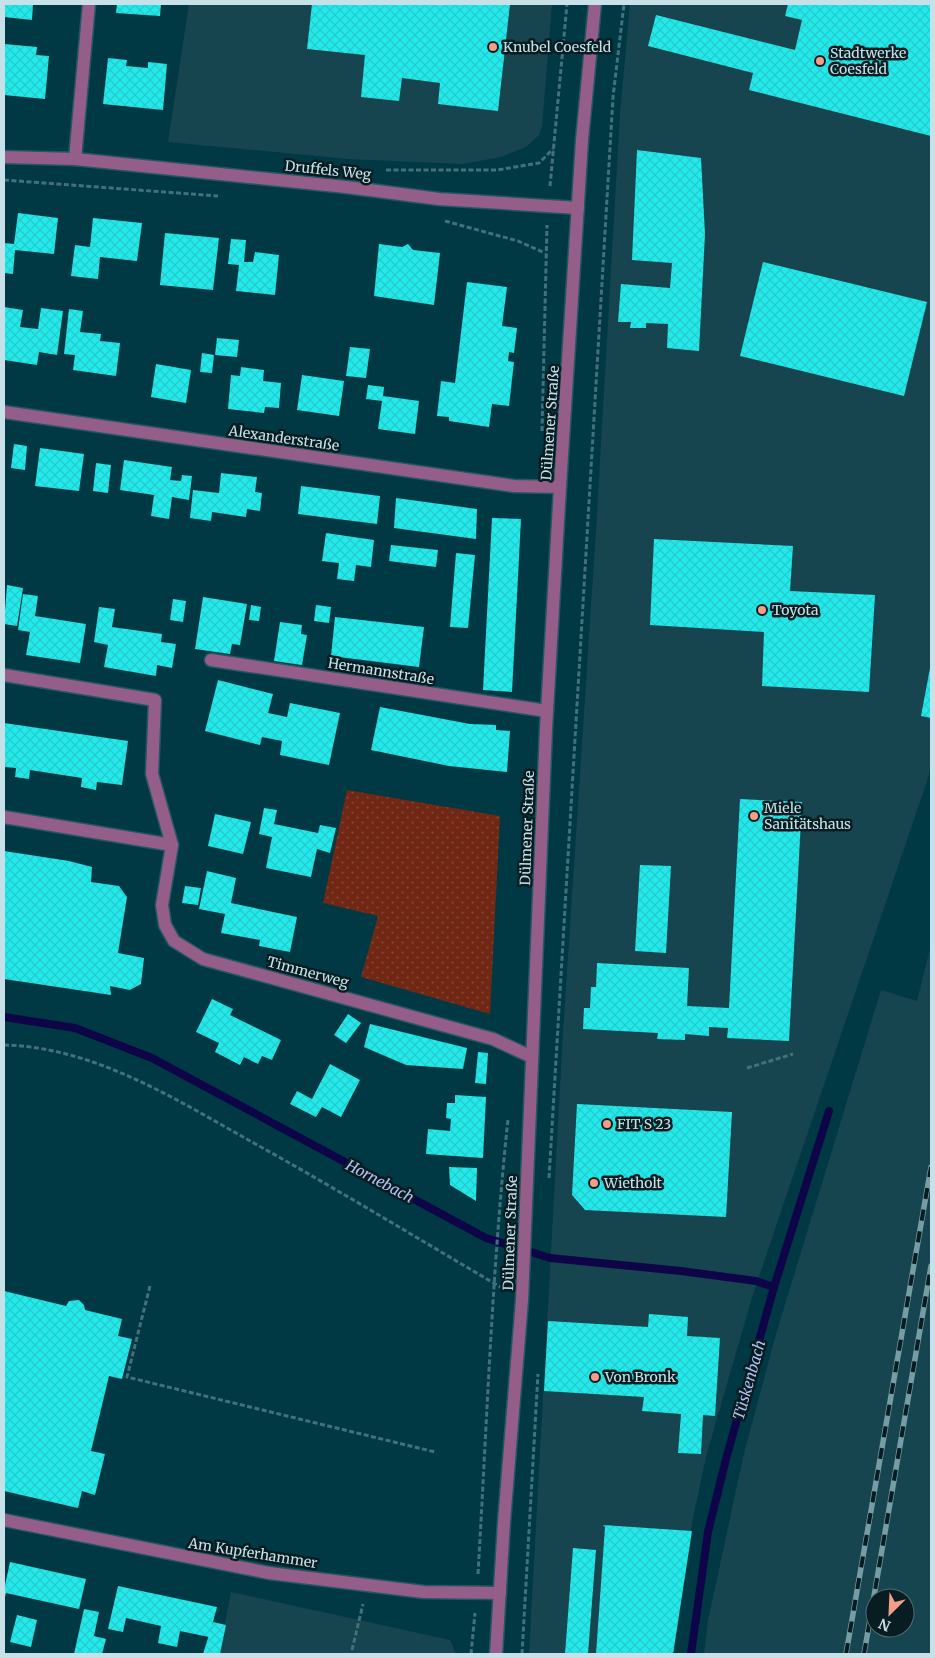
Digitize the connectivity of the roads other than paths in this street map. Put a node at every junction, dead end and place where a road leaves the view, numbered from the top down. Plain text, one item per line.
1 (89, 4) edge
2 (595, 4) edge
3 (4, 156) edge
4 (75, 159) junction
5 (578, 208) junction
6 (4, 412) edge
7 (560, 487) junction
8 (211, 660) dead end
9 (4, 675) edge
10 (547, 711) junction
11 (4, 817) edge
12 (172, 845) junction
13 (532, 1056) junction
14 (4, 1520) edge
15 (500, 1593) junction
16 (496, 1654) edge

1 - 4 street
2 - 5 street, Dülmener Straße
3 - 4 street, Druffels Weg
4 - 5 street, Druffels Weg
5 - 7 street, Dülmener Straße
6 - 7 street, Alexanderstraße
7 - 10 street, Dülmener Straße
8 - 10 street, Hermannstraße
9 - 12 street, Timmerweg
10 - 13 street, Dülmener Straße
11 - 12 street
12 - 13 street, Timmerweg
13 - 15 street, Dülmener Straße
14 - 15 street, Am Kupferhammer
15 - 16 street, Dülmener Straße

